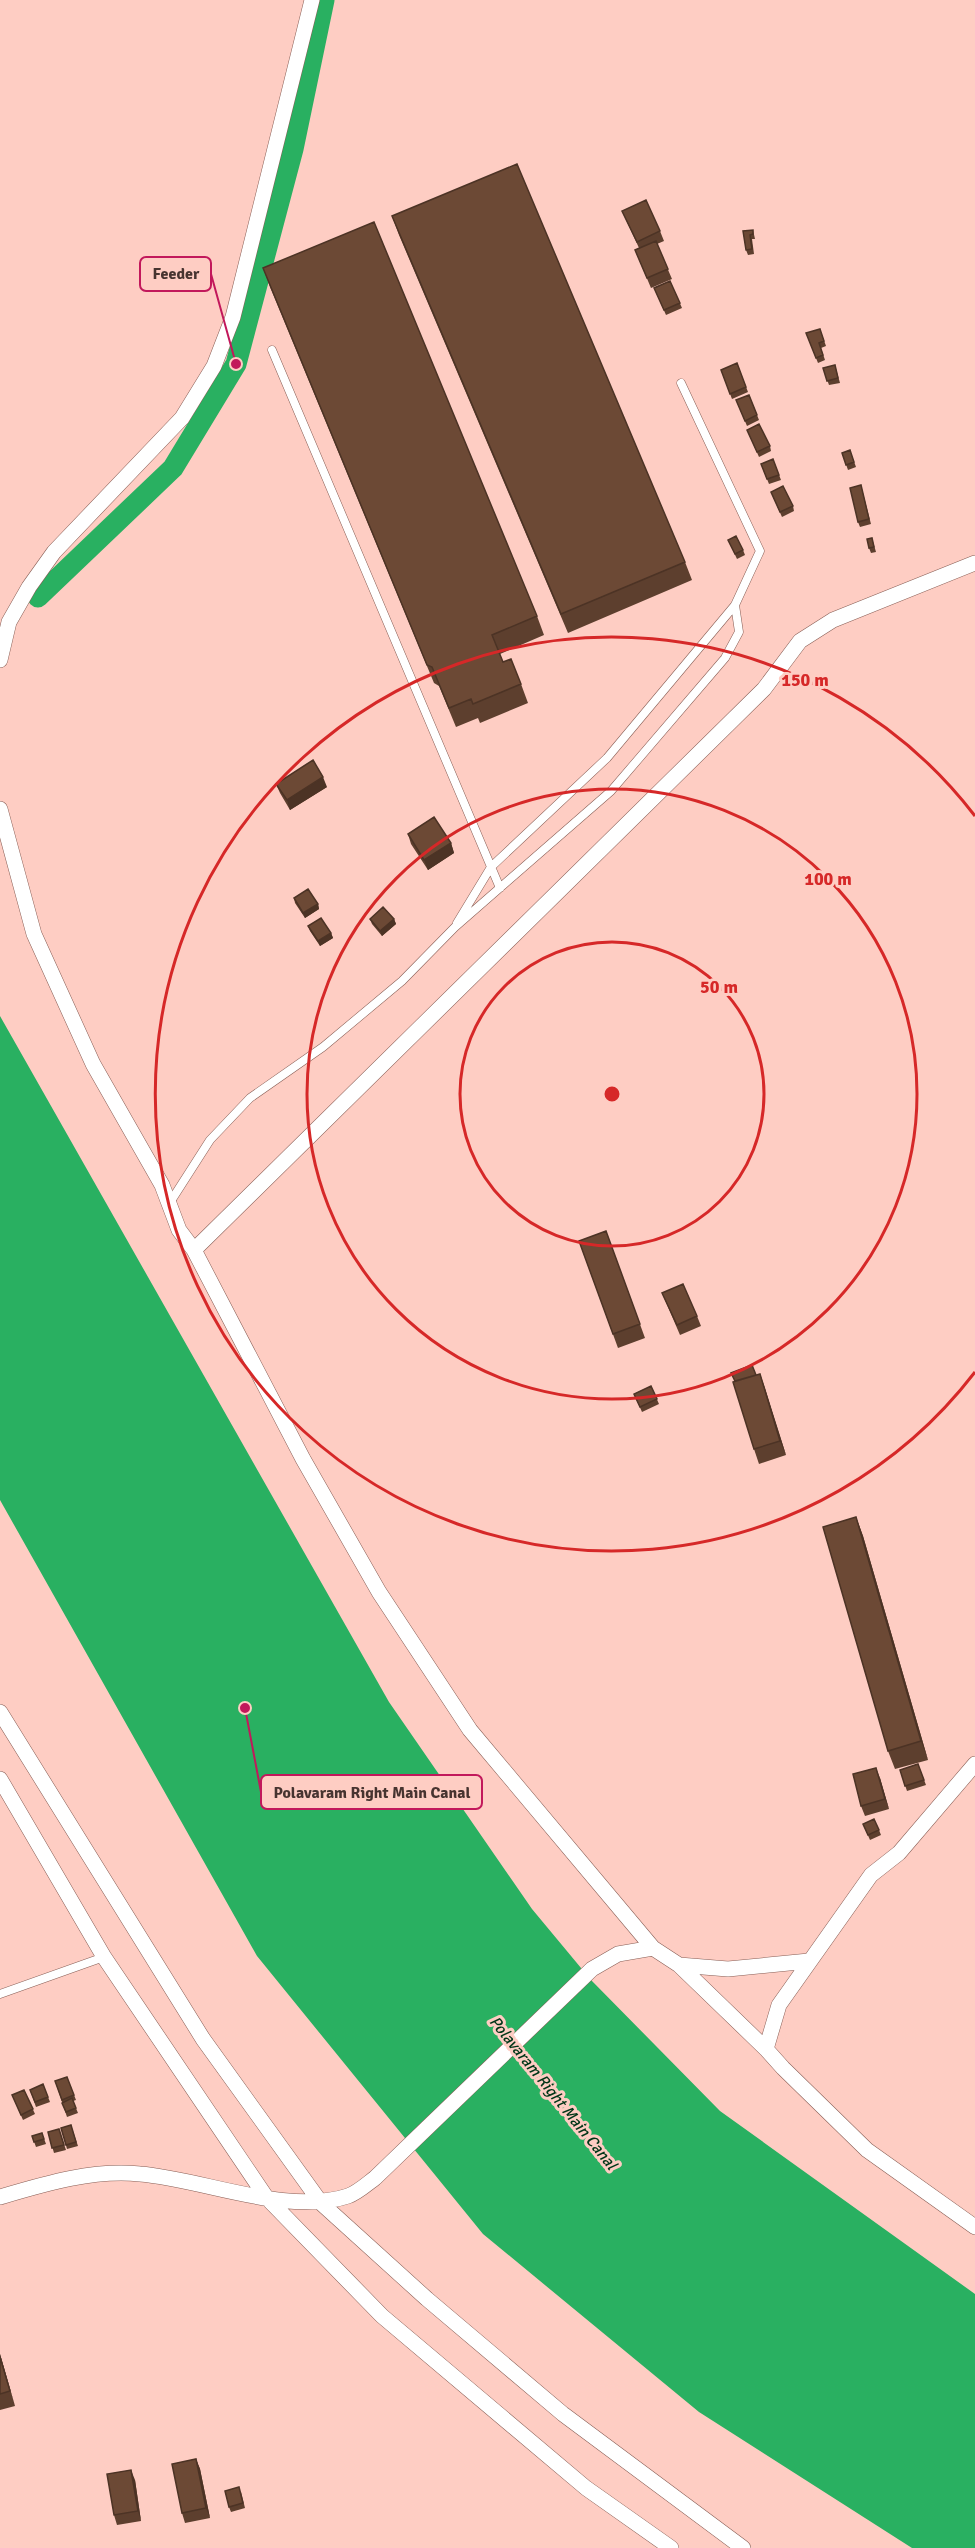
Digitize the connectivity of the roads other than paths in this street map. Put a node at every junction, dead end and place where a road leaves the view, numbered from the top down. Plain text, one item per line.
1 (312, 0) edge
2 (272, 350) dead end
3 (681, 383) dead end
4 (975, 563) edge
5 (735, 605) junction
6 (0, 660) edge
7 (0, 809) edge
8 (490, 867) junction
9 (500, 888) junction
10 (455, 927) junction
11 (168, 1205) junction
12 (194, 1250) junction
13 (0, 1712) edge
14 (975, 1764) edge
15 (0, 1779) edge
16 (653, 1948) junction
17 (104, 1958) junction
18 (809, 1961) junction
19 (680, 1965) junction
20 (0, 1994) edge
21 (766, 2049) junction
22 (0, 2197) edge
23 (266, 2197) junction
24 (321, 2203) junction
25 (975, 2227) edge
26 (671, 2548) edge
27 (743, 2548) edge

1 - 6 street
2 - 8 lane
3 - 5 lane
4 - 12 street
5 - 8 lane
5 - 9 lane
7 - 11 street
8 - 9 lane
8 - 10 lane
9 - 10 lane
10 - 11 lane
11 - 12 street
12 - 16 street
13 - 24 street
14 - 18 street
15 - 17 street
16 - 19 street
16 - 24 street
17 - 20 lane
17 - 23 street
18 - 19 street
18 - 21 street
19 - 21 street
21 - 25 street
22 - 23 street
23 - 24 street
23 - 26 street
24 - 27 street

